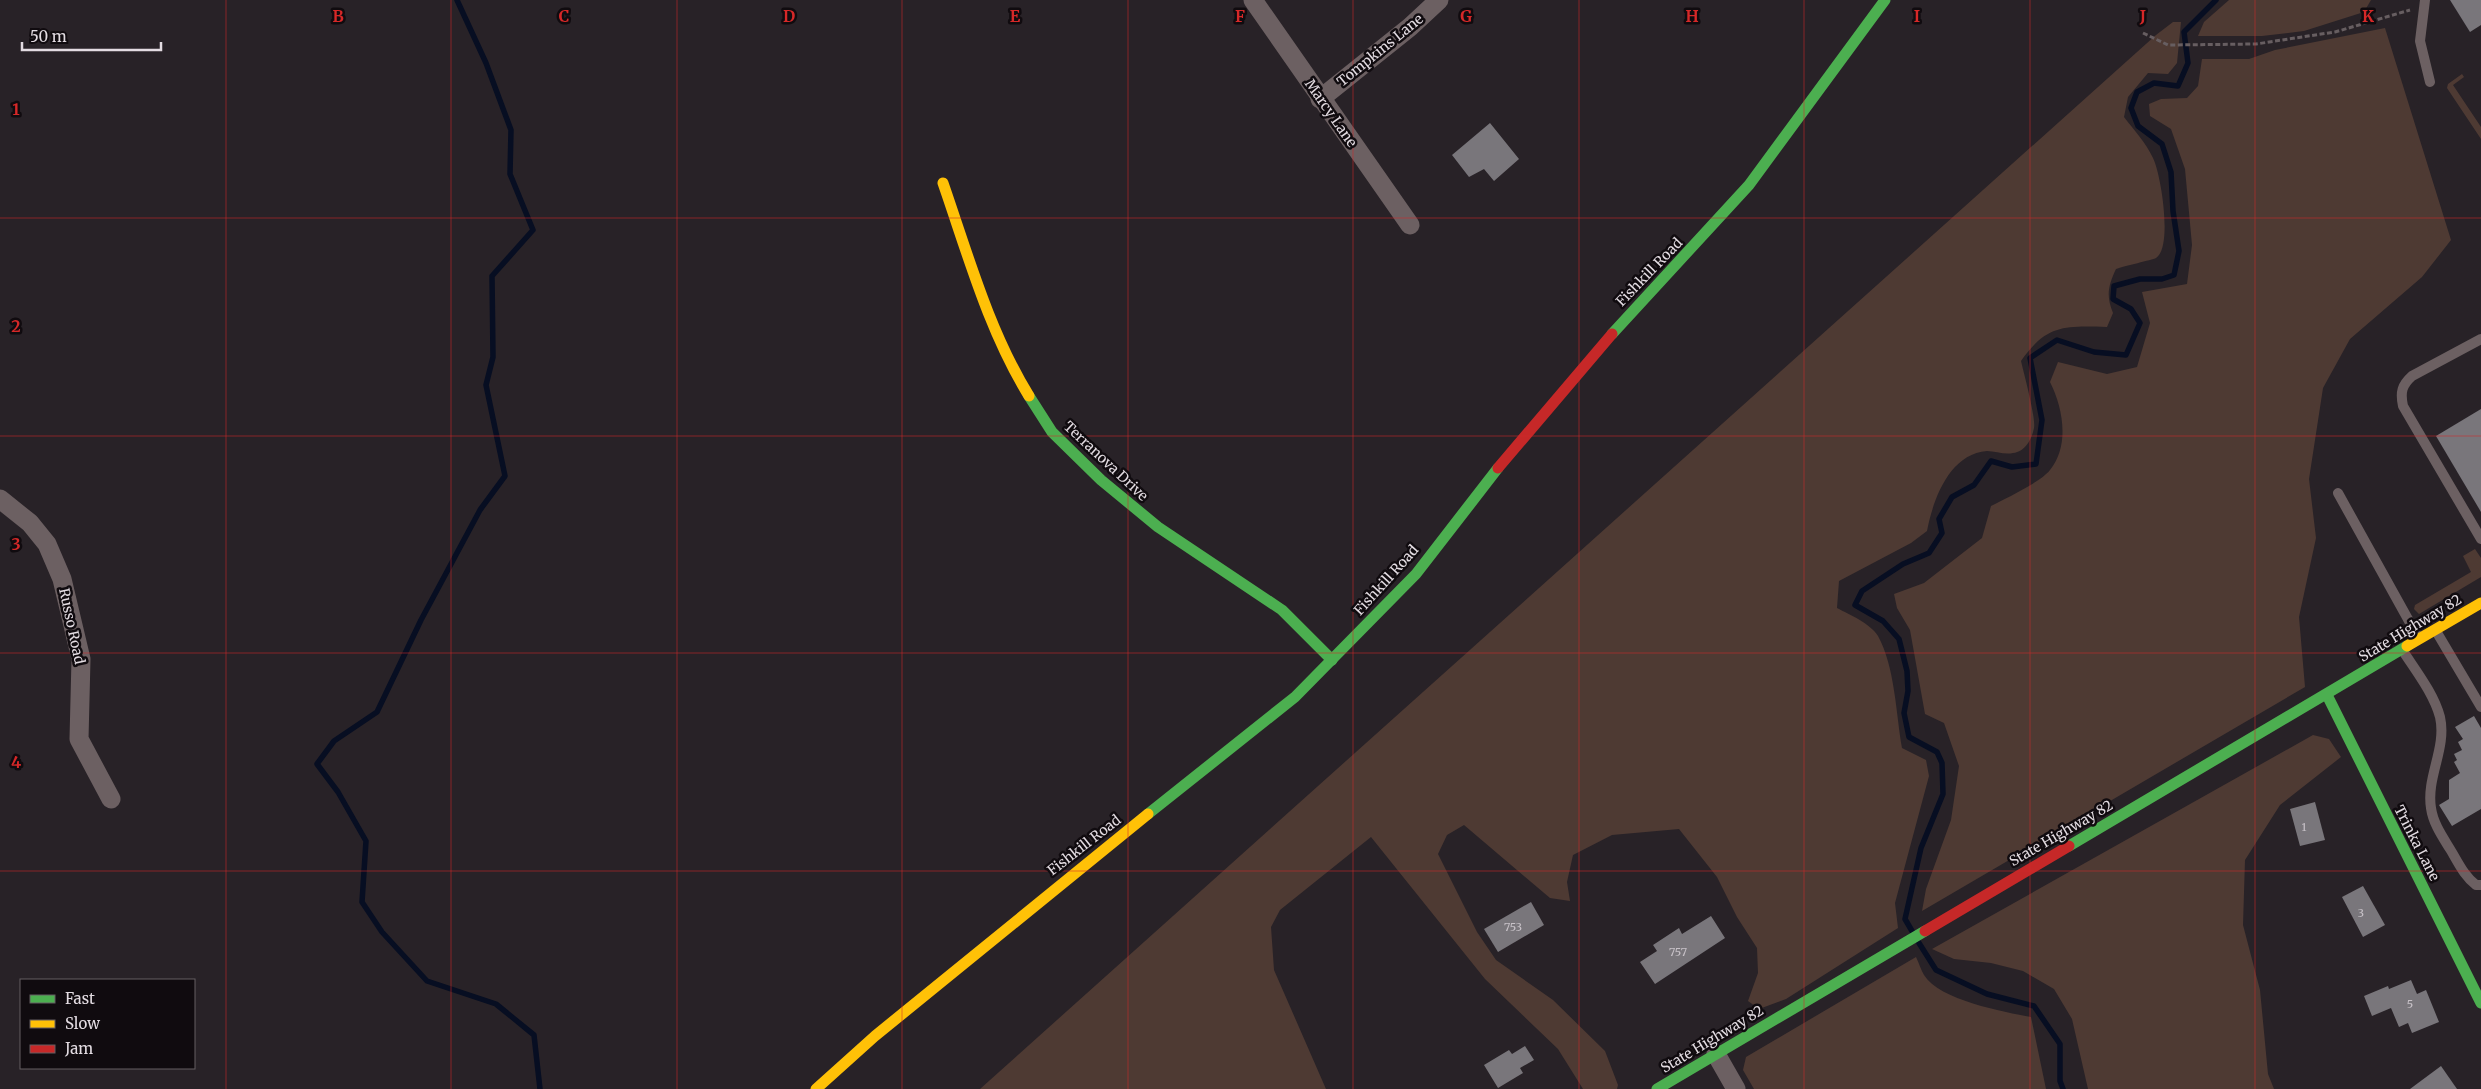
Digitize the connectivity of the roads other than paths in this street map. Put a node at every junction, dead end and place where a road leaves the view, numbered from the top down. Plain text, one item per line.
1 (1253, 0) edge
2 (1439, 0) edge
3 (1885, 0) edge
4 (2425, 3) edge
5 (2430, 82) dead end
6 (1320, 99) junction
7 (943, 183) dead end
8 (1410, 225) dead end
9 (2481, 339) edge
10 (2338, 493) dead end
11 (0, 499) edge
12 (2480, 536) edge
13 (2481, 603) edge
14 (2436, 630) junction
15 (2419, 640) junction
16 (2403, 650) junction
17 (1332, 660) junction
18 (2326, 695) junction
19 (2481, 706) edge
20 (110, 799) dead end
21 (2481, 885) edge
22 (2481, 1003) edge
23 (1716, 1054) junction
24 (816, 1089) edge
25 (1657, 1089) edge
26 (1736, 1089) edge

1 - 6 street, Marcy Lane
2 - 6 street, Tompkins Lane
3 - 17 street, Fishkill Road
4 - 5 lane
6 - 8 street, Marcy Lane
7 - 17 street, Terranova Drive
9 - 12 lane
10 - 15 lane
11 - 20 street, Russo Road
13 - 14 street, State Highway 82
14 - 15 street, State Highway 82
14 - 19 lane
15 - 16 street, State Highway 82
16 - 18 street, State Highway 82
16 - 21 lane
17 - 24 street, Fishkill Road
18 - 22 street, Trinka Lane
18 - 23 street, State Highway 82
23 - 25 street, State Highway 82
23 - 26 street

